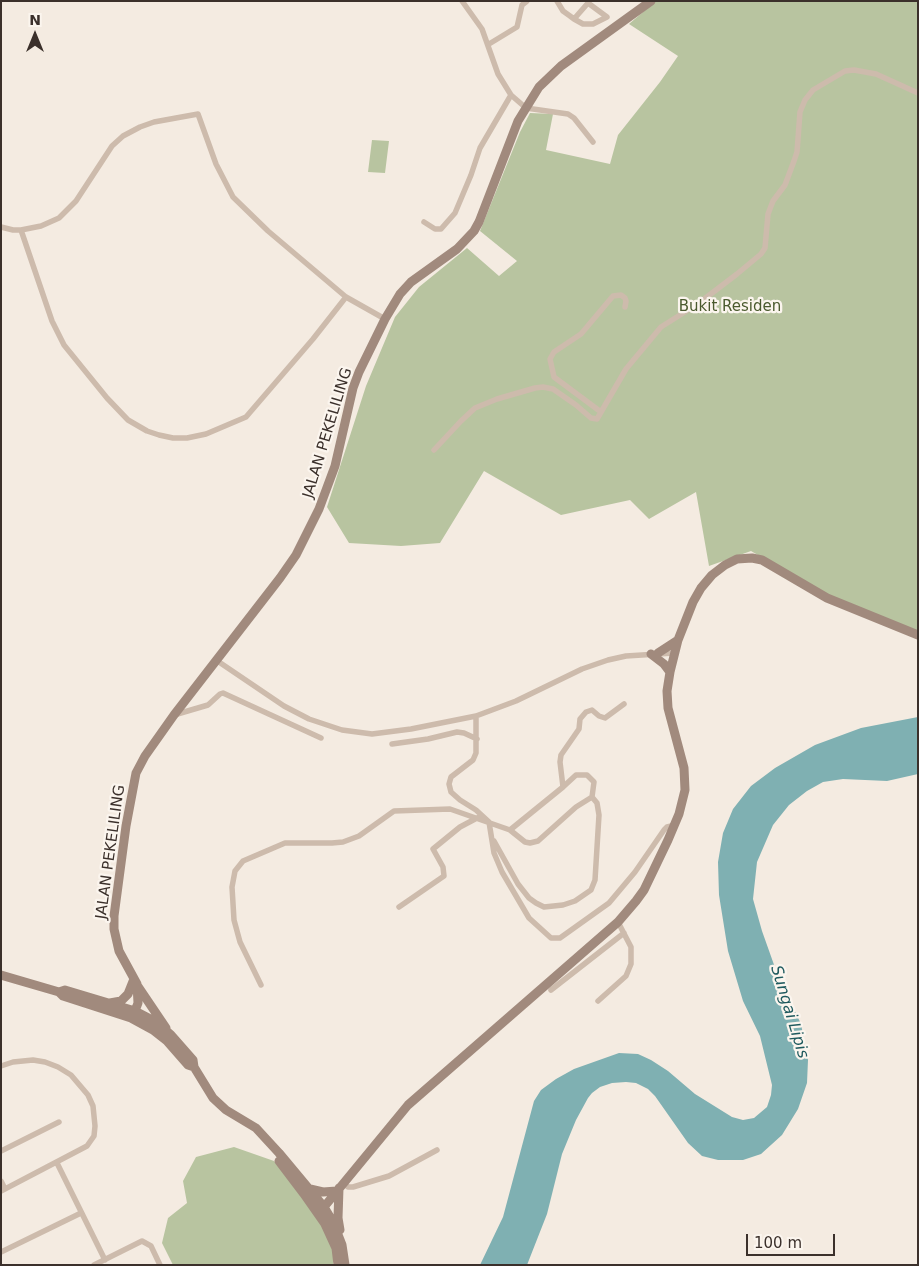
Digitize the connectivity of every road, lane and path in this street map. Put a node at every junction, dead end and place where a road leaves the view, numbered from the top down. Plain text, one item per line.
1 (462, 1) edge
2 (527, 1) edge
3 (556, 1) edge
4 (651, 1) edge
5 (574, 19) junction
6 (489, 44) junction
7 (918, 93) edge
8 (511, 95) junction
9 (526, 108) junction
10 (593, 142) dead end
11 (424, 222) dead end
12 (1, 227) edge
13 (22, 230) junction
14 (346, 297) junction
15 (625, 307) dead end
16 (385, 319) junction
17 (601, 412) junction
18 (434, 450) dead end
19 (918, 635) edge
20 (678, 640) junction
21 (674, 653) junction
22 (655, 654) junction
23 (216, 660) junction
24 (670, 672) junction
25 (624, 704) dead end
26 (174, 715) junction
27 (476, 716) junction
28 (321, 738) dead end
29 (477, 739) junction
30 (392, 744) dead end
31 (563, 787) junction
32 (592, 797) junction
33 (477, 818) junction
34 (489, 822) junction
35 (675, 824) junction
36 (510, 830) junction
37 (492, 838) junction
38 (399, 907) dead end
39 (618, 922) junction
40 (624, 933) junction
41 (1, 976) edge
42 (135, 981) junction
43 (261, 985) dead end
44 (551, 990) dead end
45 (59, 992) junction
46 (598, 1001) dead end
47 (110, 1003) junction
48 (135, 1011) junction
49 (120, 1013) junction
50 (141, 1023) junction
51 (171, 1035) junction
52 (1, 1066) edge
53 (194, 1067) junction
54 (59, 1122) dead end
55 (251, 1126) junction
56 (437, 1150) dead end
57 (1, 1151) edge
58 (57, 1163) junction
59 (1, 1181) edge
60 (340, 1187) junction
61 (310, 1188) junction
62 (3, 1190) edge
63 (309, 1200) junction
64 (324, 1207) junction
65 (81, 1213) junction
66 (324, 1224) junction
67 (342, 1245) junction
68 (1, 1252) edge
69 (105, 1260) junction
70 (94, 1265) edge
71 (160, 1265) edge
72 (338, 1265) edge
73 (345, 1265) edge

1 - 6 street
2 - 6 street
3 - 5 street
4 - 9 street, JALAN PEKELILING
5 - 5 street
6 - 8 street
7 - 17 street
8 - 9 street
8 - 11 street
9 - 10 street
9 - 16 street, JALAN PEKELILING
12 - 13 street
13 - 14 street
13 - 14 street
14 - 16 street
15 - 17 street
16 - 23 street, JALAN PEKELILING
17 - 18 street
19 - 20 street
20 - 21 street
20 - 22 street
21 - 22 street
21 - 24 street
22 - 24 street
22 - 27 street
23 - 26 street, JALAN PEKELILING
23 - 27 street
24 - 35 street
25 - 31 street
26 - 28 street
26 - 42 street, JALAN PEKELILING
27 - 29 street
29 - 30 street
29 - 34 street
31 - 32 street
31 - 36 street
32 - 36 street
32 - 37 street
33 - 34 street
33 - 38 street
33 - 43 street
34 - 36 street
34 - 37 street
35 - 37 street
35 - 39 street
39 - 40 street
39 - 60 street
40 - 44 street
40 - 46 street
41 - 45 street
42 - 47 street
42 - 48 street
42 - 51 street, JALAN PEKELILING
45 - 47 street
45 - 49 street
47 - 48 street
48 - 49 street
48 - 50 street
48 - 51 street
49 - 50 street
50 - 53 street
51 - 53 street
52 - 58 street
53 - 55 street
54 - 57 street
55 - 61 street
55 - 63 street
56 - 60 street
58 - 62 street
58 - 65 street
59 - 62 street
60 - 61 street
60 - 64 street
60 - 67 street
61 - 64 street
63 - 64 street
63 - 66 street
64 - 66 street
64 - 67 street
65 - 68 street
65 - 69 street
66 - 72 street
67 - 73 street
69 - 70 street
69 - 71 street

